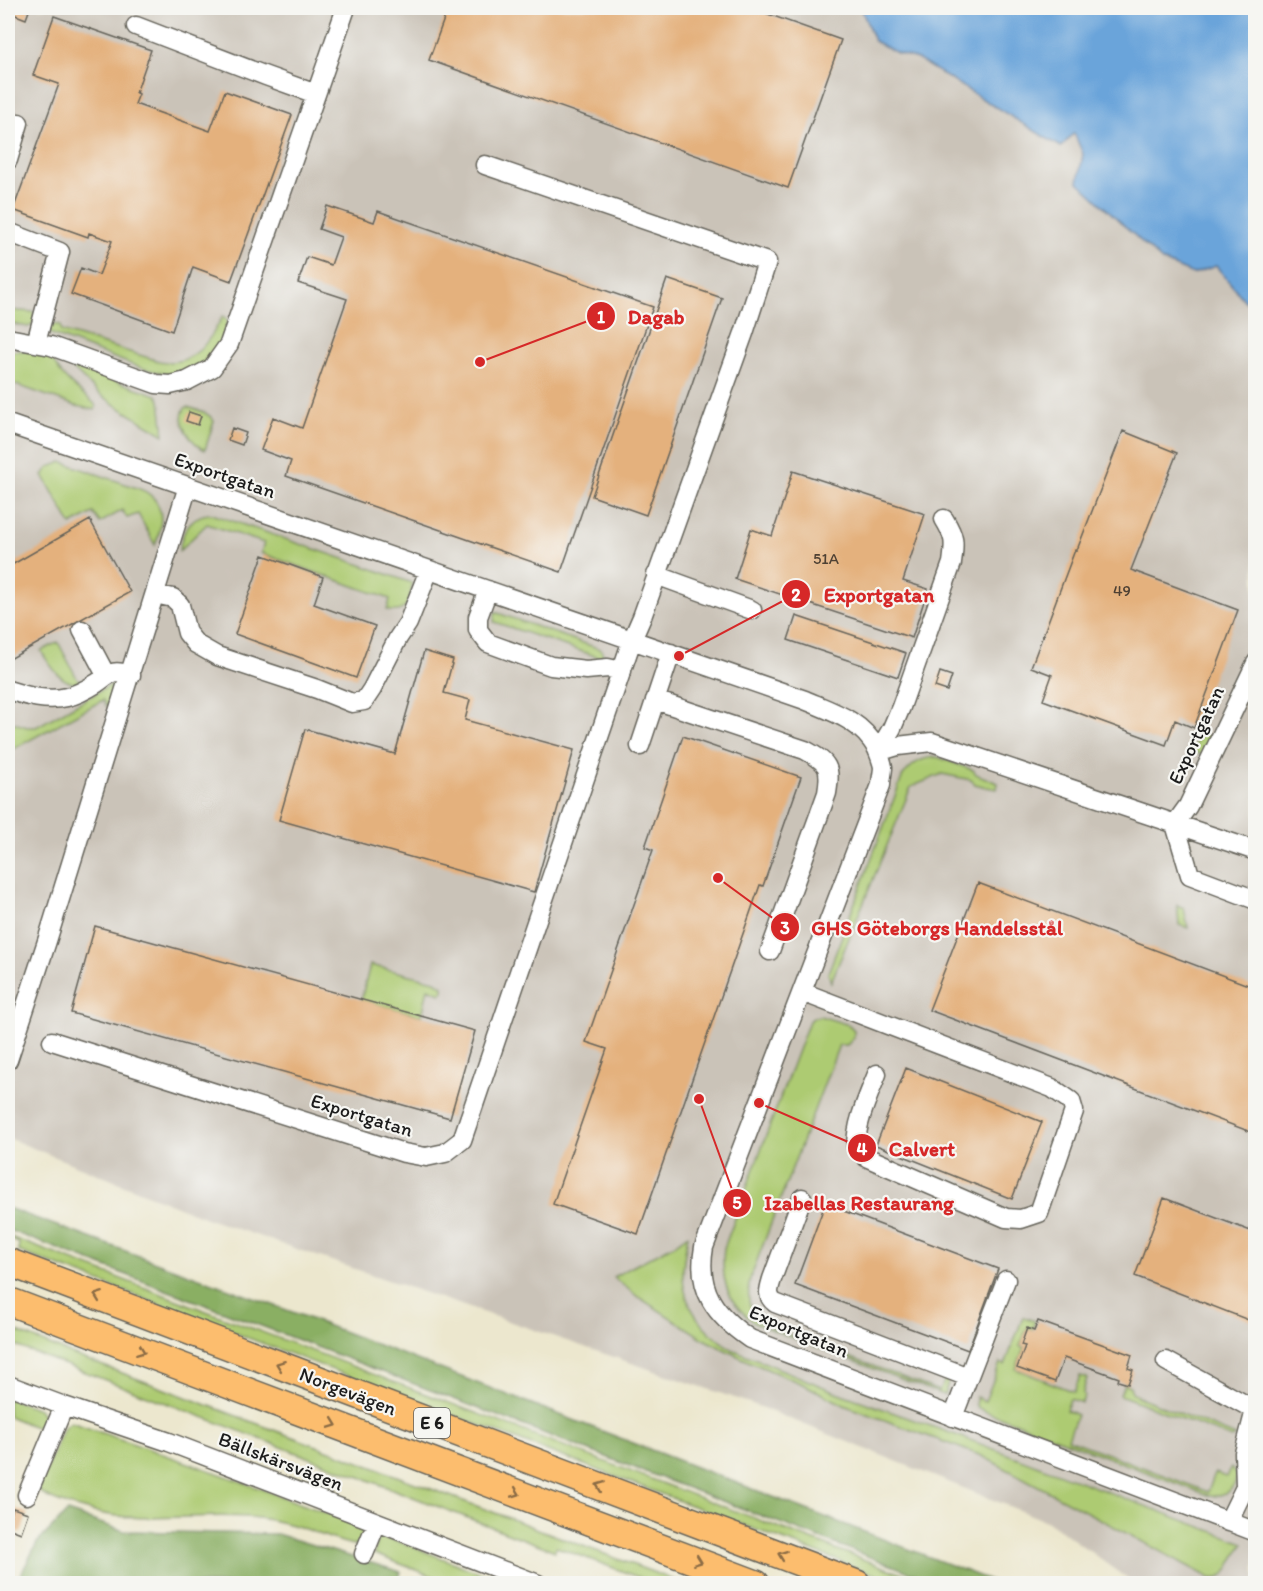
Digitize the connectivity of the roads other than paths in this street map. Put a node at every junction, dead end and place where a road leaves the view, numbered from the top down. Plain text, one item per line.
1 (345, 8) edge
2 (136, 26) dead end
3 (316, 94) junction
4 (19, 123) dead end
5 (8, 160) edge
6 (485, 165) dead end
7 (8, 232) edge
8 (8, 338) edge
9 (36, 343) junction
10 (8, 424) edge
11 (188, 486) junction
12 (944, 519) dead end
13 (429, 570) junction
14 (656, 575) junction
15 (488, 590) junction
16 (155, 594) junction
17 (752, 610) dead end
18 (82, 630) dead end
19 (632, 640) junction
20 (670, 653) junction
21 (1256, 663) edge
22 (622, 671) junction
23 (106, 675) junction
24 (130, 675) junction
25 (8, 690) edge
26 (655, 700) junction
27 (640, 746) dead end
28 (878, 752) junction
29 (1175, 824) junction
30 (1256, 851) edge
31 (1256, 900) edge
32 (770, 951) dead end
33 (802, 992) junction
34 (52, 1041) dead end
35 (8, 1060) edge
36 (877, 1074) dead end
37 (802, 1198) dead end
38 (8, 1262) edge
39 (1006, 1280) dead end
40 (8, 1300) edge
41 (1166, 1361) dead end
42 (968, 1377) junction
43 (8, 1385) edge
44 (64, 1406) junction
45 (953, 1417) junction
46 (1256, 1466) edge
47 (1245, 1486) junction
48 (27, 1495) dead end
49 (377, 1522) junction
50 (1228, 1522) junction
51 (1256, 1532) edge
52 (364, 1554) dead end
53 (538, 1584) edge
54 (756, 1584) edge
55 (856, 1584) edge

1 - 3 street
2 - 3 street
3 - 9 street
4 - 5 street
6 - 14 street, Exportgatan
7 - 9 street
8 - 9 street
10 - 11 street, Exportgatan
11 - 13 street, Exportgatan
11 - 16 street
12 - 28 street
13 - 15 street, Exportgatan
13 - 16 street
14 - 17 street
14 - 19 street, Exportgatan
15 - 19 street, Exportgatan
15 - 22 street
16 - 24 street
18 - 23 street
19 - 20 street, Exportgatan
19 - 22 street, Exportgatan
20 - 26 street
20 - 28 street, Exportgatan
21 - 29 street, Exportgatan
22 - 34 street, Exportgatan
23 - 24 street
23 - 25 street
24 - 35 street
26 - 27 street
26 - 32 street
28 - 29 street
28 - 33 street, Exportgatan
29 - 30 street
29 - 31 street
33 - 36 street
33 - 45 street, Exportgatan
37 - 42 street
55 -> 38 highway, Norgevägen / E 6
39 - 42 street
40 -> 54 highway, Norgevägen / E 6
41 - 47 street
42 - 45 street
43 - 44 street, Bällskärsvägen
44 - 48 street
44 - 49 street, Bällskärsvägen
45 - 50 street, Exportgatan
46 - 47 street
47 - 50 street
49 - 52 street
49 - 53 street, Bällskärsvägen
50 - 51 street, Exportgatan

